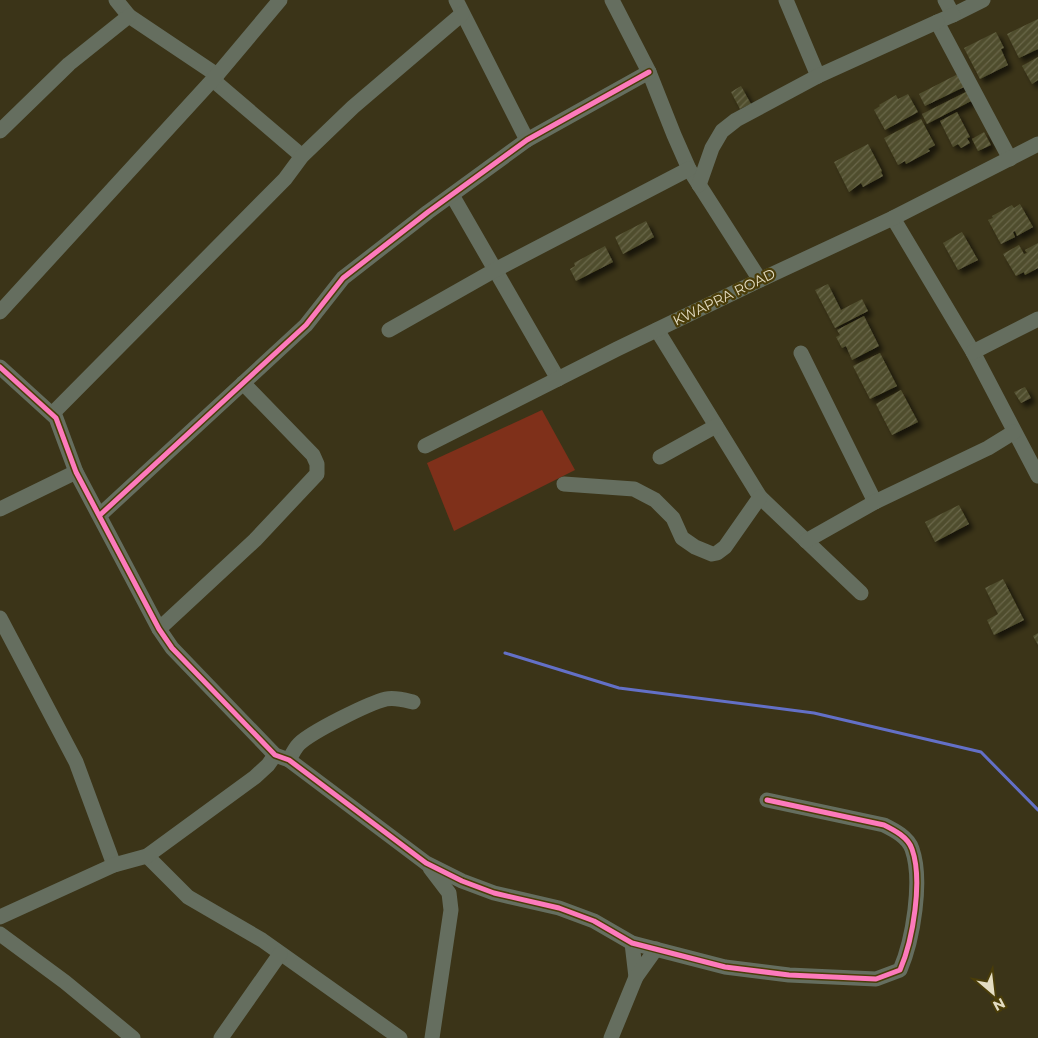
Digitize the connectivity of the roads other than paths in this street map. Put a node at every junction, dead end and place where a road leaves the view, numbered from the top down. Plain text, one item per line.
1 (116, 0) edge
2 (280, 0) edge
3 (456, 0) edge
4 (612, 0) edge
5 (786, 0) edge
6 (945, 0) edge
7 (983, 0) edge
8 (462, 14) junction
9 (953, 15) junction
10 (129, 16) junction
11 (937, 22) junction
12 (649, 72) junction
13 (818, 76) junction
14 (215, 78) junction
15 (0, 131) edge
16 (527, 140) junction
17 (1038, 144) edge
18 (302, 156) junction
19 (1010, 159) junction
20 (689, 169) junction
21 (699, 185) junction
22 (452, 195) junction
23 (893, 218) junction
24 (495, 270) junction
25 (760, 280) junction
26 (0, 312) edge
27 (1038, 319) edge
28 (389, 330) dead end
29 (657, 330) junction
30 (974, 352) junction
31 (801, 353) dead end
32 (2, 371) edge
33 (558, 379) junction
34 (242, 383) junction
35 (52, 414) junction
36 (716, 426) junction
37 (1014, 432) junction
38 (425, 446) dead end
39 (660, 457) dead end
40 (76, 472) junction
41 (1038, 476) edge
42 (564, 484) dead end
43 (760, 496) junction
44 (875, 502) junction
45 (0, 509) edge
46 (100, 515) junction
47 (806, 541) junction
48 (861, 593) dead end
49 (0, 618) edge
50 (159, 628) junction
51 (414, 702) dead end
52 (282, 758) junction
53 (767, 800) dead end
54 (147, 856) junction
55 (426, 864) junction
56 (114, 865) junction
57 (0, 918) edge
58 (0, 934) edge
59 (632, 942) junction
60 (656, 949) junction
61 (280, 954) junction
62 (636, 977) junction
63 (428, 1037) edge
64 (133, 1038) edge
65 (221, 1038) edge
66 (400, 1038) edge
67 (611, 1038) edge

1 - 10 street
2 - 14 street
3 - 8 street
4 - 12 street
5 - 13 street
6 - 9 street
7 - 9 street
8 - 16 street
8 - 18 street
9 - 11 street
10 - 14 street
10 - 15 street
11 - 13 street
11 - 19 street
12 - 16 street
12 - 20 street
13 - 21 street
14 - 18 street
14 - 26 street
16 - 22 street
17 - 19 street, KWAPRA ROAD
18 - 35 street
19 - 23 street, KWAPRA ROAD
20 - 21 street
20 - 24 street
21 - 25 street
22 - 24 street
22 - 34 street
23 - 25 street, KWAPRA ROAD
23 - 30 street
24 - 28 street
24 - 33 street
25 - 29 street, KWAPRA ROAD
27 - 30 street
29 - 33 street
29 - 36 street, KWAPRA ROAD
30 - 37 street
31 - 44 street
32 - 35 street
33 - 38 street
34 - 46 street
34 - 50 street
35 - 40 street
36 - 39 street
36 - 43 street, KWAPRA ROAD
37 - 41 street
37 - 44 street
40 - 45 street
40 - 46 street
42 - 43 street
43 - 47 street, KWAPRA ROAD
44 - 47 street
46 - 50 street
47 - 48 street, KWAPRA ROAD
49 - 56 street
50 - 52 street
51 - 52 street
52 - 54 street
52 - 55 street
53 - 60 street
54 - 56 street
54 - 61 street
55 - 59 street
55 - 63 street
56 - 57 street
58 - 64 street
59 - 60 street
59 - 62 street
60 - 62 street
61 - 65 street
61 - 66 street
62 - 67 street

